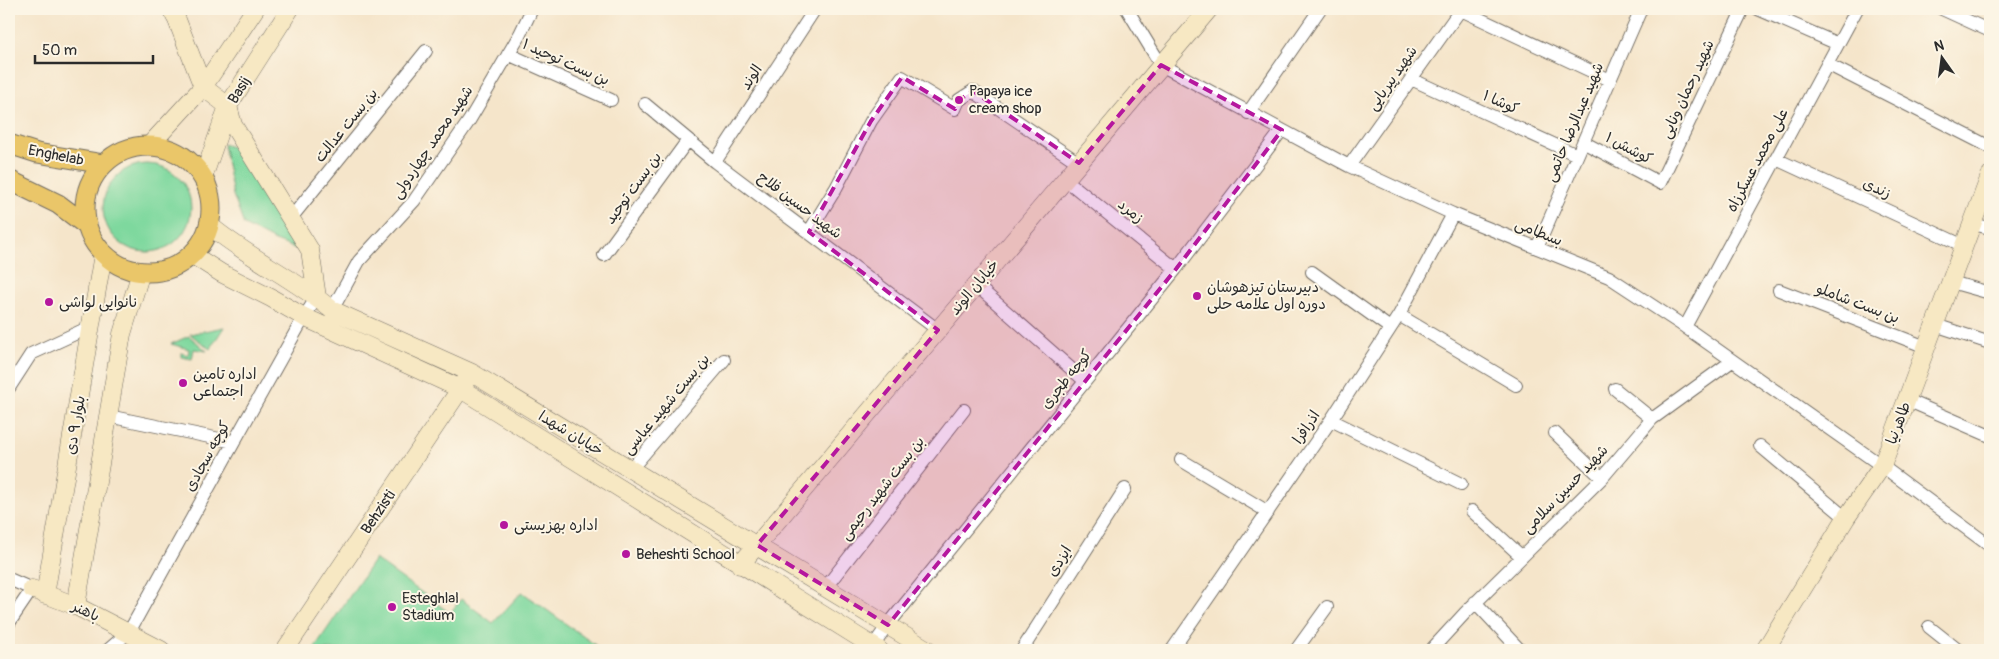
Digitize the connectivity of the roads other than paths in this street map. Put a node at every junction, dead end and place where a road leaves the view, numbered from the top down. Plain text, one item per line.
1 (171, 9) edge
2 (255, 9) edge
3 (290, 9) edge
4 (532, 9) edge
5 (815, 9) edge
6 (1127, 9) edge
7 (1209, 9) edge
8 (1320, 9) edge
9 (1461, 9) edge
10 (1641, 9) edge
11 (1742, 9) edge
12 (1758, 9) edge
13 (1857, 9) edge
14 (1942, 9) edge
15 (1990, 31) edge
16 (1838, 44) junction
17 (426, 52) dead end
18 (508, 54) junction
19 (1827, 64) junction
20 (1161, 65) junction
21 (1411, 79) junction
22 (1610, 80) junction
23 (203, 87) junction
24 (611, 100) dead end
25 (645, 104) dead end
26 (228, 106) junction
27 (1248, 113) junction
28 (1282, 130) junction
29 (688, 140) junction
30 (1583, 142) junction
31 (9, 144) edge
32 (149, 146) junction
33 (1990, 147) edge
34 (1577, 155) junction
35 (1776, 159) junction
36 (715, 162) junction
37 (1079, 163) junction
38 (104, 164) junction
39 (1349, 166) junction
40 (1990, 176) edge
41 (203, 178) junction
42 (9, 180) edge
43 (1065, 180) junction
44 (1660, 183) joint
45 (1453, 214) junction
46 (291, 218) junction
47 (1972, 224) junction
48 (86, 225) junction
49 (209, 225) junction
50 (1990, 228) edge
51 (809, 232) junction
52 (1964, 246) junction
53 (1537, 248) junction
54 (103, 254) junction
55 (192, 254) junction
56 (604, 255) dead end
57 (1176, 269) junction
58 (141, 272) junction
59 (1312, 272) dead end
60 (1951, 282) junction
61 (976, 285) junction
62 (1779, 290) dead end
63 (1990, 293) edge
64 (317, 297) junction
65 (332, 310) junction
66 (1399, 315) junction
67 (304, 317) junction
68 (1935, 325) junction
69 (92, 326) junction
70 (1686, 327) junction
71 (1390, 328) junction
72 (938, 330) junction
73 (1990, 343) edge
74 (1926, 347) junction
75 (724, 360) dead end
76 (1732, 361) junction
77 (472, 373) junction
78 (1085, 381) junction
79 (1516, 385) dead end
80 (9, 388) edge
81 (461, 389) junction
82 (1615, 389) dead end
83 (1907, 400) junction
84 (964, 410) dead end
85 (108, 416) junction
86 (1652, 419) junction
87 (1331, 420) junction
88 (1554, 433) dead end
89 (1990, 436) edge
90 (234, 442) junction
91 (1760, 446) dead end
92 (1181, 460) dead end
93 (1882, 466) junction
94 (631, 470) junction
95 (1602, 478) junction
96 (1461, 484) dead end
97 (1125, 489) dead end
98 (1472, 511) dead end
99 (1268, 512) junction
100 (1846, 518) junction
101 (757, 545) junction
102 (1990, 546) edge
103 (1522, 557) junction
104 (740, 565) junction
105 (9, 579) edge
106 (826, 587) junction
107 (39, 592) junction
108 (1475, 602) junction
109 (76, 606) junction
110 (1327, 607) dead end
111 (9, 624) edge
112 (888, 625) junction
113 (1929, 627) dead end
114 (129, 632) junction
115 (876, 648) edge
116 (108, 650) edge
117 (161, 650) edge
118 (285, 650) edge
119 (928, 650) edge
120 (1022, 650) edge
121 (1172, 650) edge
122 (1296, 650) edge
123 (1431, 650) edge
124 (1520, 650) edge
125 (1765, 650) edge
126 (1958, 650) edge

1 - 23 main road
2 - 23 main road, Basij
3 - 26 main road, Basij
4 - 18 street, شهید محمد چهاردولی
5 - 36 street, الوند
6 - 20 street
7 - 20 main road, خیابان الوند
8 - 27 street
9 - 21 street, شهید پیریایی
9 - 22 street
10 - 22 street, شهید عبدالرضا حاتمی
11 - 44 street, شهید رحمان ونایی
12 - 16 street
13 - 16 street, علی محمد عسکرزاه
14 - 15 street
16 - 19 street, علی محمد عسکرزاه
17 - 46 street, بن بست عدالت
18 - 24 street, بن بست توحید ۱
18 - 65 street, شهید محمد چهاردولی
19 - 33 street
19 - 35 street, علی محمد عسکرزاه
20 - 27 street, بسطامی
20 - 37 main road, خیابان الوند
21 - 34 street, کوشا ۱
21 - 39 street, شهید پیریایی
22 - 30 street, شهید عبدالرضا حاتمی
23 - 26 main road
23 - 32 main road, Basij
25 - 29 street, شهید حسین فلاح
26 - 41 main road, Basij
26 - 46 main road
27 - 28 street, بسطامی
28 - 39 street, بسطامی
28 - 57 street, کوچه طجری
29 - 36 street, شهید حسین فلاح
29 - 56 street, بن بست توحید
30 - 34 street, شهید عبدالرضا حاتمی
30 - 44 street, کوشش ۱
31 - 38 main road, Enghelab
32 - 38 main road
32 - 41 main road
34 - 53 street, شهید عبدالرضا حاتمی
35 - 52 street, زندی
35 - 70 street, علی محمد عسکرزاه
36 - 51 street, شهید حسین فلاح
37 - 43 main road, خیابان الوند
37 - 51 street
38 - 48 main road
39 - 45 street, بسطامی
40 - 47 main road, طاهرنیا
41 - 49 main road
42 - 48 main road
43 - 57 street, زمرد
43 - 61 main road, خیابان الوند
45 - 53 street, بسطامی
45 - 66 street, اذرافرا
46 - 64 main road
47 - 50 street
47 - 52 main road, طاهرنیا
48 - 54 main road
49 - 55 main road
49 - 64 main road, خیابان شهدا
51 - 72 street, شهید حسین فلاح
52 - 60 main road, طاهرنیا
53 - 70 street, بسطامی
54 - 58 main road
54 - 69 main road, بلوار ۹ دی
55 - 58 main road
55 - 67 main road, خیابان شهدا
57 - 78 street, کوچه طجری
58 - 85 main road, بلوار ۹ دی
59 - 71 street
60 - 63 street
60 - 68 main road, طاهرنیا
61 - 72 main road, خیابان الوند
61 - 78 street
62 - 74 street, بن بست شاملو
64 - 65 main road, خیابان شهدا
64 - 67 street, کوچه سجادی
65 - 77 main road, خیابان شهدا
66 - 71 street, اذرافرا
66 - 79 street
67 - 81 main road, خیابان شهدا
67 - 90 street, کوچه سجادی
68 - 73 street
68 - 74 main road, طاهرنیا
69 - 80 street
69 - 107 main road, بلوار ۹ دی
70 - 76 street, بسطامی
71 - 87 street, اذرافرا
72 - 101 main road, خیابان الوند
74 - 83 main road, طاهرنیا
75 - 94 street, بن بست شهید عباسی
76 - 86 street, شهید حسین سلامی
76 - 93 street, بسطامی
77 - 81 main road, Behzisti
77 - 94 main road, خیابان شهدا
78 - 112 street, کوچه طجری
81 - 104 main road, خیابان شهدا
81 - 118 main road, Behzisti
82 - 86 street
83 - 89 street
83 - 93 main road, طاهرنیا
84 - 106 street, بن بست شهید رحیمی
85 - 90 street
85 - 109 main road, بلوار ۹ دی
86 - 95 street, شهید حسین سلامی
87 - 96 street
87 - 99 street, اذرافرا
88 - 95 street
90 - 114 street, کوچه سجادی
91 - 100 street
92 - 99 street
93 - 100 main road, طاهرنیا
93 - 102 street, بسطامی
94 - 101 main road, خیابان شهدا
95 - 103 street, شهید حسین سلامی
97 - 120 street, ایزدی
98 - 103 street
99 - 121 street, اذرافرا
100 - 125 main road, طاهرنیا
101 - 104 main road, خیابان الوند
101 - 106 main road, خیابان شهدا
103 - 108 street, شهید حسین سلامی
104 - 115 main road, خیابان شهدا
105 - 107 street, باهنر
106 - 112 main road, خیابان شهدا
107 - 109 main road, باهنر
107 - 111 street
108 - 123 street, شهید حسین سلامی
108 - 124 street
109 - 114 main road, باهنر
110 - 122 street
112 - 115 street, کوچه طجری
112 - 119 main road, خیابان شهدا
113 - 126 street
114 - 116 street
114 - 117 main road, باهنر

